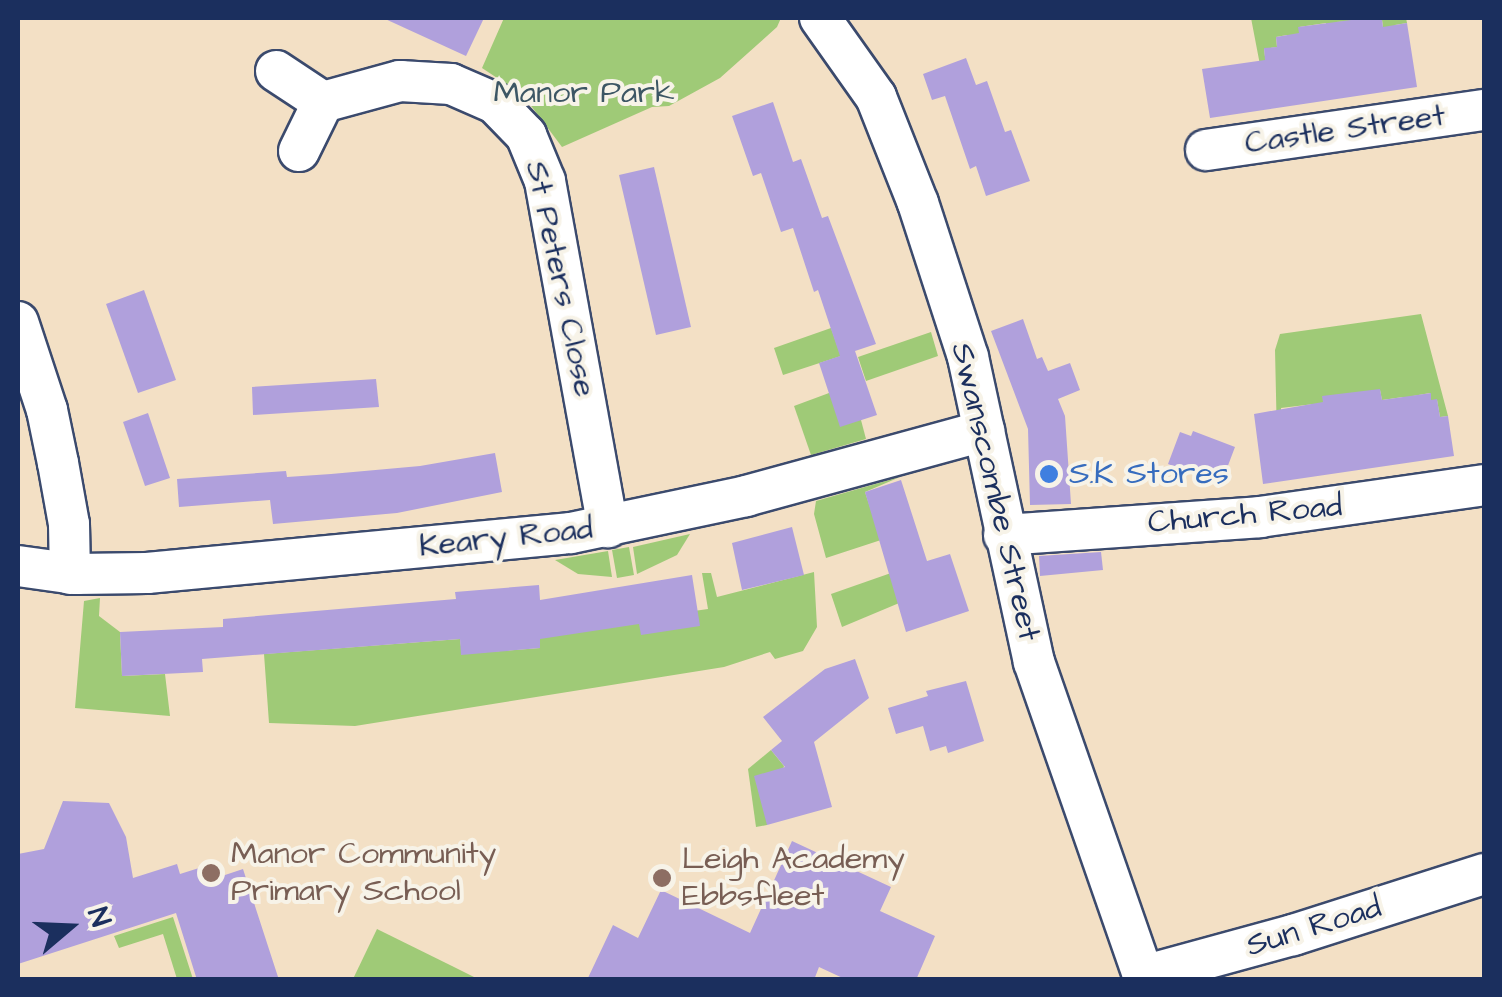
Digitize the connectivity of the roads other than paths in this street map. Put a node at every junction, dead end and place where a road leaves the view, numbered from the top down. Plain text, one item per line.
1 (820, 18) edge
2 (276, 71) dead end
3 (323, 102) junction
4 (1484, 110) edge
5 (1206, 150) dead end
6 (299, 152) dead end
7 (18, 322) edge
8 (984, 430) junction
9 (1484, 486) edge
10 (608, 527) junction
11 (1004, 535) junction
12 (18, 566) edge
13 (70, 574) junction
14 (1484, 874) edge
15 (1144, 978) edge

1 - 8 street, Swanscombe Street
2 - 3 street
3 - 6 street
3 - 10 street, St Peters Close
4 - 5 street, Castle Street
7 - 13 street
8 - 10 street, Keary Road
8 - 11 street, Swanscombe Street
9 - 11 street, Church Road
10 - 13 street, Keary Road
11 - 15 street, Swanscombe Street
12 - 13 street, Keary Road
14 - 15 street, Sun Road

